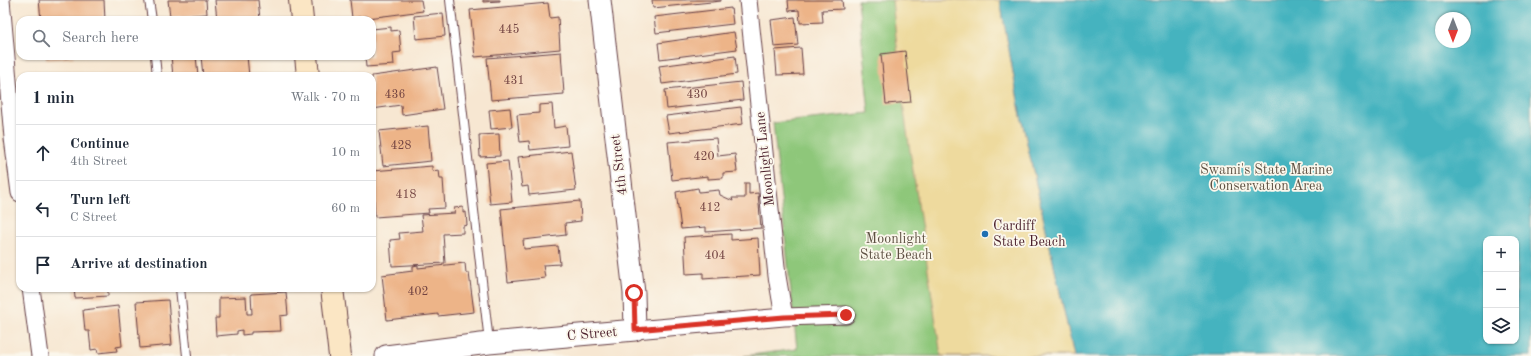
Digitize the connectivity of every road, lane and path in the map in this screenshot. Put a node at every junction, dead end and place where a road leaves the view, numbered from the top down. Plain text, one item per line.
1 (1, 0) edge
2 (149, 0) edge
3 (300, 0) edge
4 (450, 0) edge
5 (600, 0) edge
6 (748, 0) edge
7 (151, 16) edge
8 (302, 16) edge
9 (155, 60) edge
10 (306, 60) edge
11 (157, 72) edge
12 (308, 72) edge
13 (16, 162) edge
14 (32, 292) edge
15 (180, 292) edge
16 (332, 292) edge
17 (846, 315) dead end
18 (784, 317) junction
19 (635, 330) junction
20 (489, 343) junction
21 (40, 356) edge
22 (187, 356) edge
23 (340, 356) edge
24 (386, 356) edge

1 - 13 street
2 - 7 lane
3 - 8 main road
4 - 20 lane
5 - 19 street, 4th Street
6 - 18 street, Moonlight Lane
9 - 11 lane
10 - 12 main road
14 - 21 street
15 - 22 lane
16 - 23 main road
17 - 18 street, C Street
18 - 19 street, C Street
19 - 20 street, C Street
20 - 24 street, C Street

